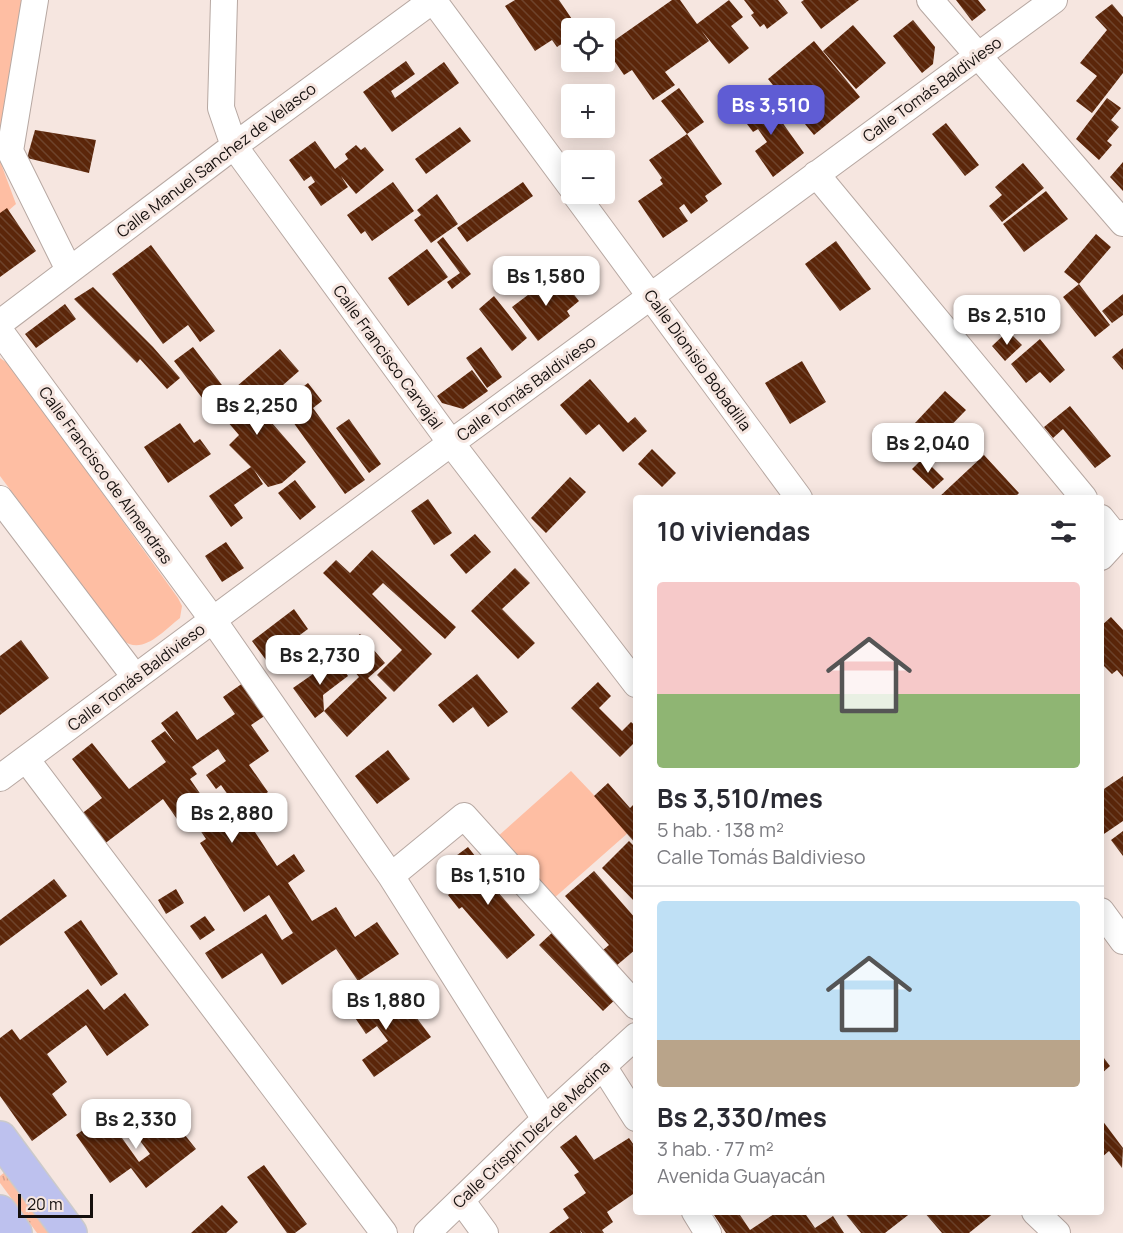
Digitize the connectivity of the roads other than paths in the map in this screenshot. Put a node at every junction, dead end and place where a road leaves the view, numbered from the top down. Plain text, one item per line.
1 (35, 0) edge
2 (224, 0) edge
3 (433, 0) edge
4 (930, 0) edge
5 (1054, 0) edge
6 (978, 54) junction
7 (234, 146) junction
8 (561, 173) edge
9 (816, 174) junction
10 (582, 204) edge
11 (1123, 223) edge
12 (69, 270) junction
13 (651, 297) junction
14 (0, 323) edge
15 (0, 331) edge
16 (451, 443) junction
17 (797, 495) edge
18 (1082, 495) edge
19 (0, 499) edge
20 (1104, 524) edge
21 (1114, 543) edge
22 (213, 620) junction
23 (135, 677) junction
24 (633, 680) edge
25 (26, 759) junction
26 (0, 778) edge
27 (391, 876) junction
28 (1104, 915) edge
29 (1123, 941) edge
30 (633, 1003) edge
31 (633, 1039) edge
32 (603, 1066) junction
33 (633, 1113) edge
34 (545, 1119) junction
35 (0, 1138) edge
36 (461, 1200) junction
37 (0, 1212) edge
38 (697, 1215) edge
39 (1038, 1215) edge
40 (15, 1233) edge
41 (69, 1233) edge
42 (384, 1233) edge
43 (427, 1233) edge
44 (485, 1233) edge
45 (708, 1233) edge
46 (1057, 1233) edge

1 - 12 street
2 - 7 street, Calle Francisco Carvajal
3 - 7 street, Calle Manuel Sanchez de Velasco
3 - 8 street
4 - 6 street
5 - 6 street, Calle Tomás Baldivieso
6 - 9 street, Calle Tomás Baldivieso
6 - 11 street
7 - 12 street, Calle Manuel Sanchez de Velasco
7 - 16 street, Calle Francisco Carvajal
9 - 13 street, Calle Tomás Baldivieso
9 - 18 street
10 - 13 street, Calle Dionisio Bobadilla
12 - 14 street, Calle Manuel Sanchez de Velasco
13 - 16 street, Calle Tomás Baldivieso
13 - 17 street, Calle Dionisio Bobadilla
15 - 22 street, Calle Francisco de Almendras
16 - 22 street, Calle Tomás Baldivieso
16 - 24 street, Calle Francisco Carvajal
19 - 23 street
20 - 21 street
22 - 23 street, Calle Tomás Baldivieso
22 - 27 street, Calle Francisco de Almendras
23 - 25 street, Calle Tomás Baldivieso
25 - 26 street, Calle Tomás Baldivieso
25 - 42 street
27 - 30 street
27 - 34 street, Calle Francisco de Almendras
28 - 29 street
31 - 32 street, Calle Crispín Díez de Medina
32 - 33 street
32 - 34 street, Calle Crispín Díez de Medina
34 - 36 street, Calle Crispín Díez de Medina
35 - 41 main road
36 - 43 street, Calle Crispín Díez de Medina
36 - 44 street
37 - 40 main road
38 - 45 street
39 - 46 street

